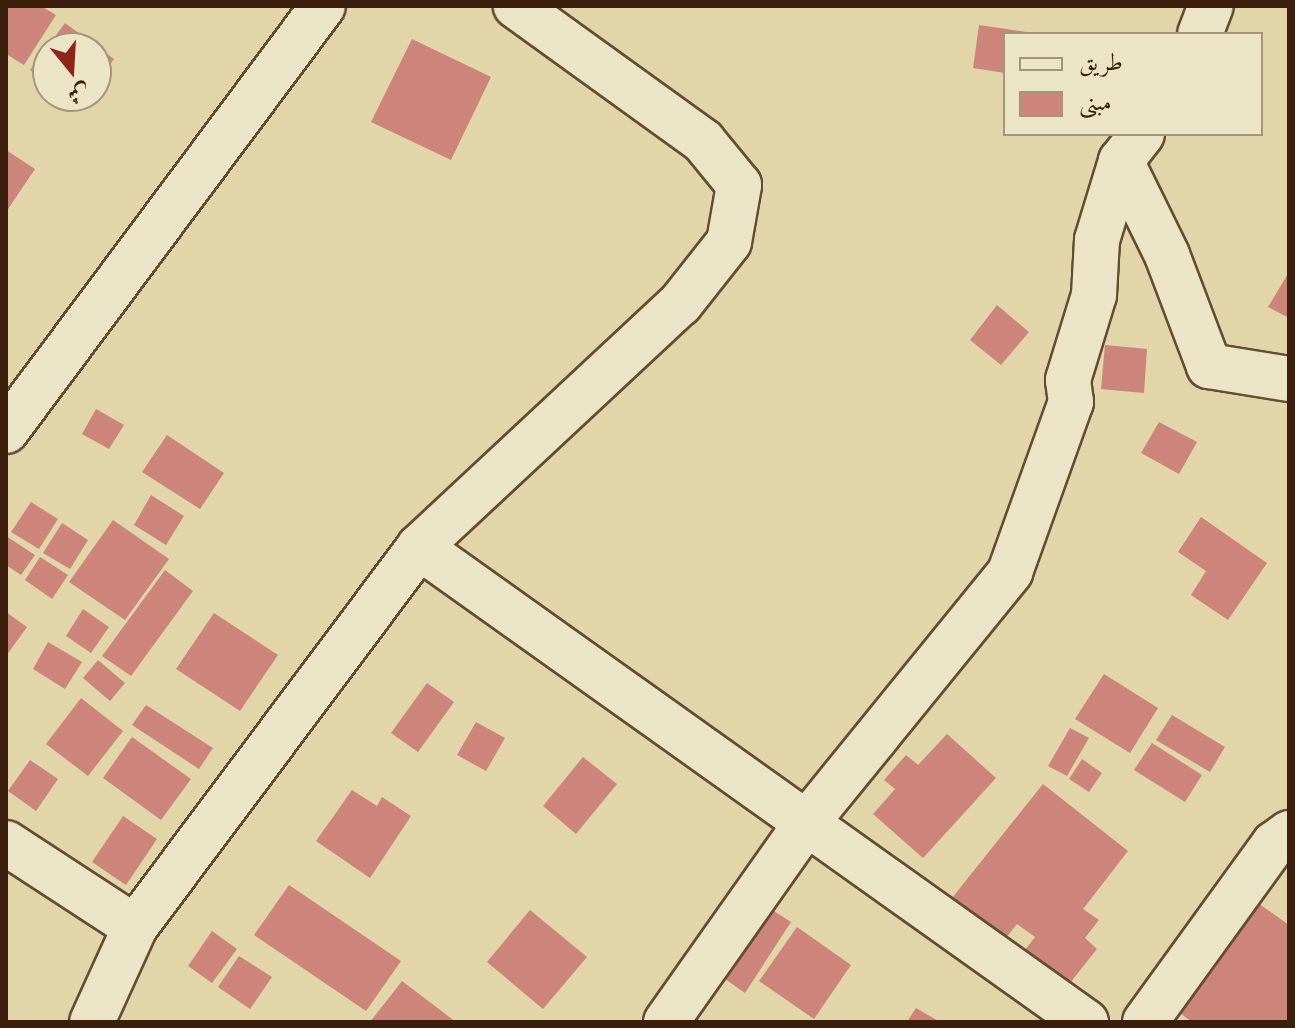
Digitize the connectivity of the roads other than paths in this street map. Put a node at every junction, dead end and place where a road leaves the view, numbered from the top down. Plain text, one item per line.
1 (323, 6) edge
2 (516, 6) edge
3 (1211, 6) edge
4 (1201, 32) edge
5 (1131, 147) edge
6 (1289, 379) edge
7 (6, 431) edge
8 (419, 547) junction
9 (808, 821) junction
10 (1289, 833) edge
11 (6, 843) edge
12 (135, 927) junction
13 (92, 1022) edge
14 (666, 1022) edge
15 (1086, 1022) edge
16 (1145, 1022) edge

1 - 7 street
2 - 8 street
3 - 4 street
5 - 6 street
5 - 9 street
8 - 9 street
8 - 12 street
9 - 14 street
9 - 15 street
10 - 16 street
11 - 12 street
12 - 13 street

